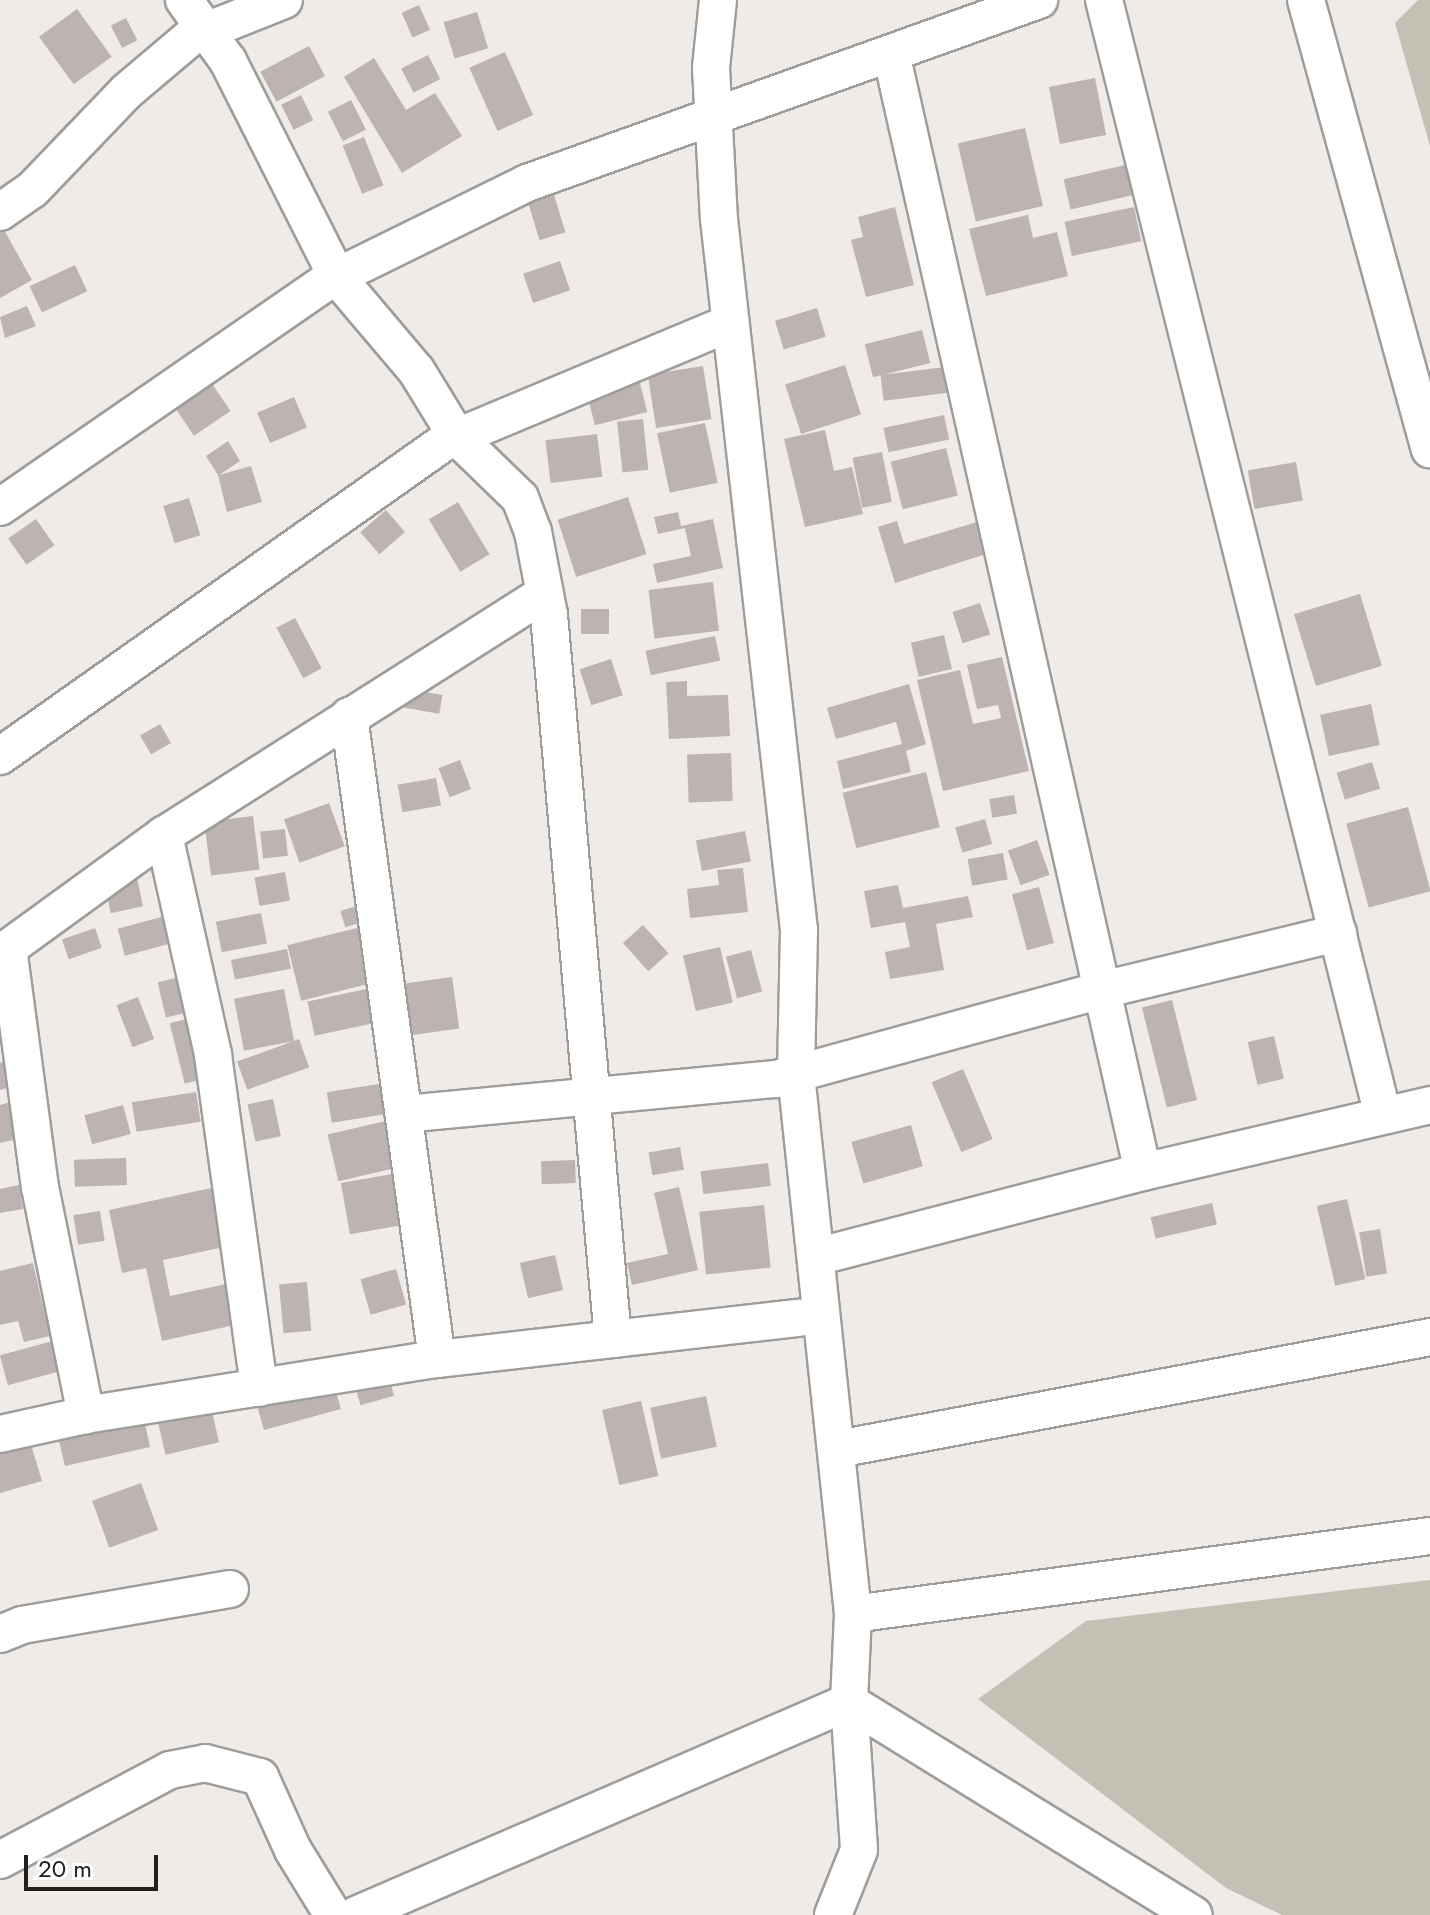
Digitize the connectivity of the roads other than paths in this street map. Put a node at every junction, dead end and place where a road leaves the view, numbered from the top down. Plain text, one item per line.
1 (184, 0) edge
2 (284, 0) edge
3 (718, 0) edge
4 (1039, 0) edge
5 (1104, 0) edge
6 (1306, 0) edge
7 (203, 32) junction
8 (891, 53) junction
9 (714, 116) junction
10 (0, 212) edge
11 (337, 277) junction
12 (716, 329) dead end
13 (457, 437) junction
14 (1430, 449) edge
15 (0, 507) edge
16 (545, 593) junction
17 (349, 716) junction
18 (0, 756) edge
19 (164, 835) junction
20 (1338, 933) junction
21 (4, 951) edge
22 (1102, 990) junction
23 (796, 1074) junction
24 (592, 1097) junction
25 (1430, 1105) edge
26 (405, 1114) junction
27 (1383, 1116) junction
28 (1143, 1172) junction
29 (816, 1257) junction
30 (799, 1318) dead end
31 (1430, 1337) edge
32 (613, 1339) junction
33 (437, 1359) junction
34 (259, 1388) junction
35 (86, 1415) junction
36 (0, 1434) edge
37 (838, 1449) junction
38 (1430, 1536) edge
39 (230, 1589) dead end
40 (853, 1614) junction
41 (0, 1634) edge
42 (849, 1702) junction
43 (0, 1860) edge
44 (333, 1915) edge
45 (356, 1915) edge
46 (833, 1915) edge
47 (1194, 1915) edge

1 - 7 street
2 - 7 street
3 - 9 street
4 - 8 street
5 - 20 street
6 - 14 street
7 - 10 street
7 - 11 street
8 - 9 street
8 - 22 street
9 - 11 street
9 - 23 street
11 - 13 street
11 - 15 street
12 - 13 street
13 - 16 street
13 - 18 street
16 - 17 street
16 - 24 street
17 - 19 street
17 - 26 street
19 - 21 street
19 - 34 street
20 - 22 street
20 - 27 street
21 - 35 street
22 - 23 street
22 - 28 street
23 - 24 street
23 - 29 street
24 - 26 street
24 - 32 street
25 - 27 street
26 - 33 street
27 - 28 street
28 - 29 street
29 - 37 street
30 - 32 street
31 - 37 street
32 - 33 street
33 - 34 street
34 - 35 street
35 - 36 street
37 - 40 street
38 - 40 street
39 - 41 street
40 - 42 street
42 - 45 street
42 - 46 street
42 - 47 street
43 - 44 street

